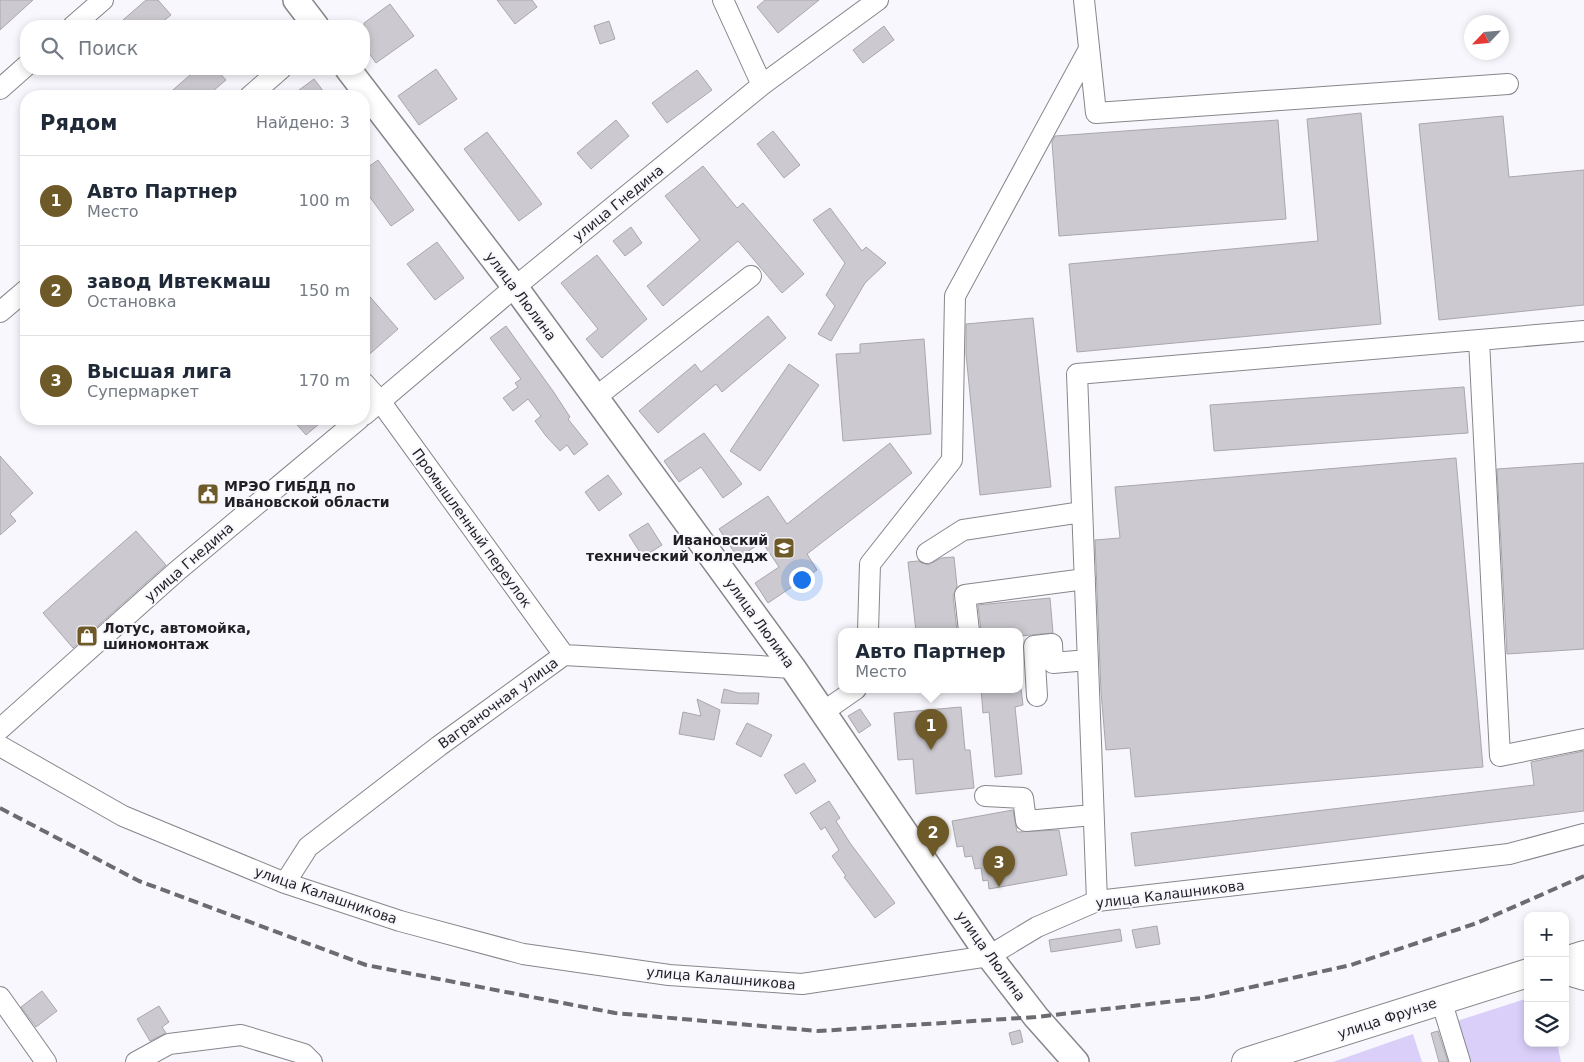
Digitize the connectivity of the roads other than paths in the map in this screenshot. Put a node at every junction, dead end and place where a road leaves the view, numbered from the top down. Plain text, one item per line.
1 (103, 0) edge
2 (296, 0) edge
3 (723, 0) edge
4 (878, 0) edge
5 (1084, 0) edge
6 (80, 20) edge
7 (311, 20) edge
8 (1089, 49) junction
9 (20, 71) edge
10 (274, 75) edge
11 (353, 75) edge
12 (1508, 84) dead end
13 (762, 85) junction
14 (0, 89) edge
15 (257, 90) edge
16 (364, 90) edge
17 (370, 98) edge
18 (751, 276) dead end
19 (515, 287) junction
20 (20, 295) edge
21 (0, 312) edge
22 (1584, 331) edge
23 (1479, 340) junction
24 (370, 390) edge
25 (596, 397) junction
26 (380, 401) junction
27 (370, 409) edge
28 (352, 425) edge
29 (1082, 512) junction
30 (927, 552) dead end
31 (1085, 579) junction
32 (868, 628) edge
33 (969, 628) edge
34 (564, 656) junction
35 (1088, 660) junction
36 (793, 668) junction
37 (850, 693) edge
38 (1037, 696) dead end
39 (823, 712) junction
40 (0, 729) edge
41 (1584, 739) edge
42 (0, 746) edge
43 (985, 796) dead end
44 (1093, 815) junction
45 (1584, 834) edge
46 (285, 883) junction
47 (1097, 901) junction
48 (989, 956) junction
49 (1524, 974) edge
50 (1524, 988) edge
51 (0, 997) edge
52 (1445, 1013) junction
53 (1036, 1017) junction
54 (1055, 1058) edge
55 (37, 1059) edge
56 (136, 1062) edge
57 (312, 1062) edge
58 (1076, 1062) edge
59 (1246, 1062) edge
60 (1292, 1062) edge
61 (1460, 1062) edge

1 - 6 street
2 - 7 main road
3 - 13 street
4 - 13 street, улица Гнедина
5 - 8 street
8 - 12 street
8 - 32 street
9 - 14 street
10 - 15 street
11 - 16 main road, улица Люлина
13 - 19 street, улица Гнедина
17 - 19 main road, улица Люлина
18 - 25 street
19 - 25 main road, улица Люлина
19 - 26 street, улица Гнедина
20 - 21 street
22 - 23 street
23 - 29 street
23 - 41 street
24 - 26 street, Промышленный переулок
25 - 36 main road, улица Люлина
26 - 27 street, улица Гнедина
26 - 34 street, Промышленный переулок
28 - 40 street, улица Гнедина
29 - 30 street
29 - 31 street
31 - 33 street
31 - 35 street
34 - 36 street, Ваграночная улица
34 - 46 street, Ваграночная улица
35 - 38 street
35 - 44 street
36 - 39 main road, улица Люлина
37 - 39 street
39 - 48 main road, улица Люлина
42 - 46 street, улица Калашникова
43 - 44 street
44 - 47 street
45 - 47 street, улица Калашникова
46 - 48 street, улица Калашникова
47 - 48 street, улица Калашникова
48 - 53 main road, улица Люлина
49 - 59 highway, улица Фрунзе
50 - 52 highway, улица Фрунзе
51 - 55 street
52 - 60 highway, улица Фрунзе
52 - 61 street
53 - 54 main road
53 - 58 main road, улица Люлина
56 - 57 street

